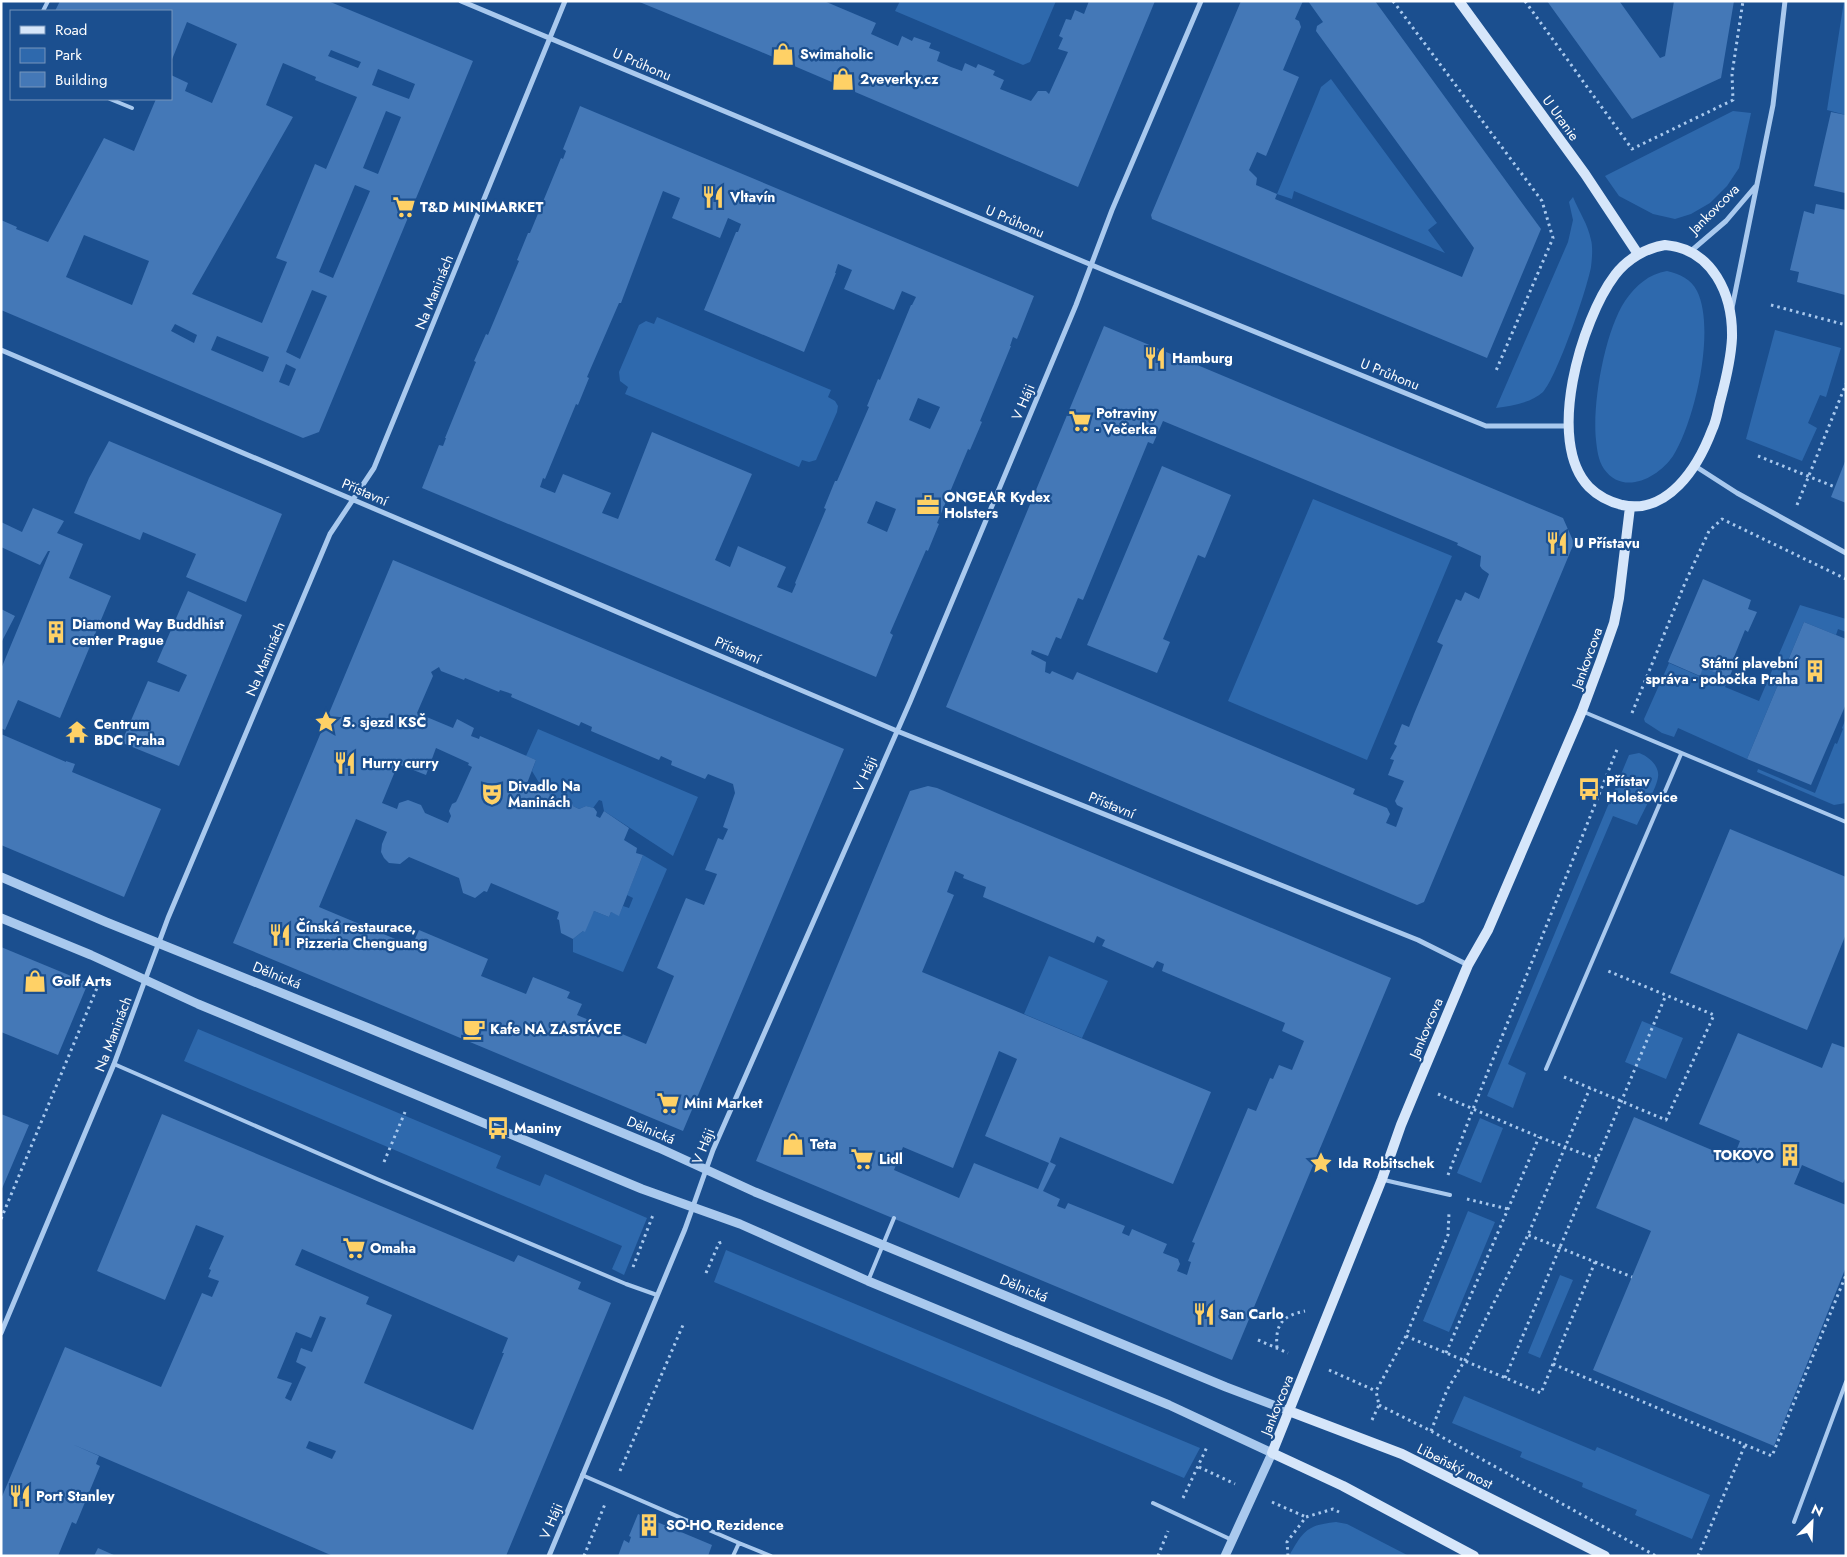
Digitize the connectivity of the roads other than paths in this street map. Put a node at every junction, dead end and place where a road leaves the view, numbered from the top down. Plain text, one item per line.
1 (461, 1) edge
2 (565, 1) edge
3 (1201, 1) edge
4 (1458, 1) edge
5 (1785, 1) edge
6 (550, 38) junction
7 (112, 100) edge
8 (132, 108) dead end
9 (1756, 186) junction
10 (1691, 251) junction
11 (1638, 254) junction
12 (1091, 264) junction
13 (1730, 316) junction
14 (1, 350) edge
15 (1569, 426) junction
16 (1695, 466) junction
17 (353, 499) junction
18 (1630, 506) junction
19 (1846, 553) edge
20 (1582, 711) junction
21 (897, 731) junction
22 (1681, 754) junction
23 (1846, 822) edge
24 (1, 877) edge
25 (1, 918) edge
26 (159, 943) junction
27 (1468, 966) junction
28 (145, 980) junction
29 (114, 1064) junction
30 (1546, 1069) road end
31 (706, 1169) junction
32 (1382, 1179) junction
33 (1450, 1195) road end
34 (693, 1207) junction
35 (894, 1218) dead end
36 (883, 1244) junction
37 (868, 1281) junction
38 (657, 1295) junction
39 (1, 1333) edge
40 (1846, 1382) edge
41 (1289, 1411) junction
42 (1272, 1453) junction
43 (582, 1475) junction
44 (1152, 1504) dead end
45 (1794, 1522) dead end
46 (1232, 1540) junction
47 (739, 1542) junction
48 (549, 1556) edge
49 (733, 1556) edge
50 (772, 1556) edge
51 (1225, 1556) edge
52 (1474, 1556) edge
53 (1605, 1556) edge

1 - 6 street, U Průhonu
2 - 6 street, Na Maninách
3 - 12 street, V Háji
4 - 11 main road, U Uranie
5 - 9 street, Jankovcova
6 - 12 street, U Průhonu
6 - 17 street, Na Maninách
7 - 8 lane
9 - 10 street, Jankovcova
9 - 13 street, Jankovcova
10 - 11 main road, Jankovcova
10 - 13 main road
11 - 15 main road, Jankovcova
12 - 15 street, U Průhonu
12 - 21 street, V Háji
13 - 16 main road, Jankovcova
14 - 17 street, Přístavní
15 - 18 main road, Jankovcova
16 - 18 main road, Jankovcova
16 - 19 street
17 - 21 street, Přístavní
17 - 26 street, Na Maninách
18 - 20 main road, Jankovcova
20 - 22 lane
20 - 27 main road, Jankovcova
21 - 27 street, Přístavní
21 - 31 street, V Háji
22 - 23 lane
22 - 30 lane
24 - 26 street, Dělnická
25 - 28 street
26 - 28 street, Na Maninách
26 - 31 street, Dělnická
27 - 32 main road, Jankovcova
28 - 29 street, Na Maninách
28 - 34 street
29 - 38 lane
29 - 39 street, Na Maninách
31 - 34 street, V Háji
31 - 36 street, Dělnická
32 - 33 lane
32 - 41 main road, Jankovcova
34 - 37 street
34 - 38 street, V Háji
35 - 36 lane
36 - 37 lane
36 - 41 street, Dělnická
37 - 42 street
38 - 43 street, V Háji
40 - 45 lane
41 - 42 main road, Jankovcova
41 - 53 main road, Libeňský most
42 - 46 street, Jankovcova
42 - 52 main road
43 - 47 lane
43 - 48 street, V Háji
44 - 46 lane
46 - 51 street, Jankovcova
47 - 49 lane
47 - 50 lane

